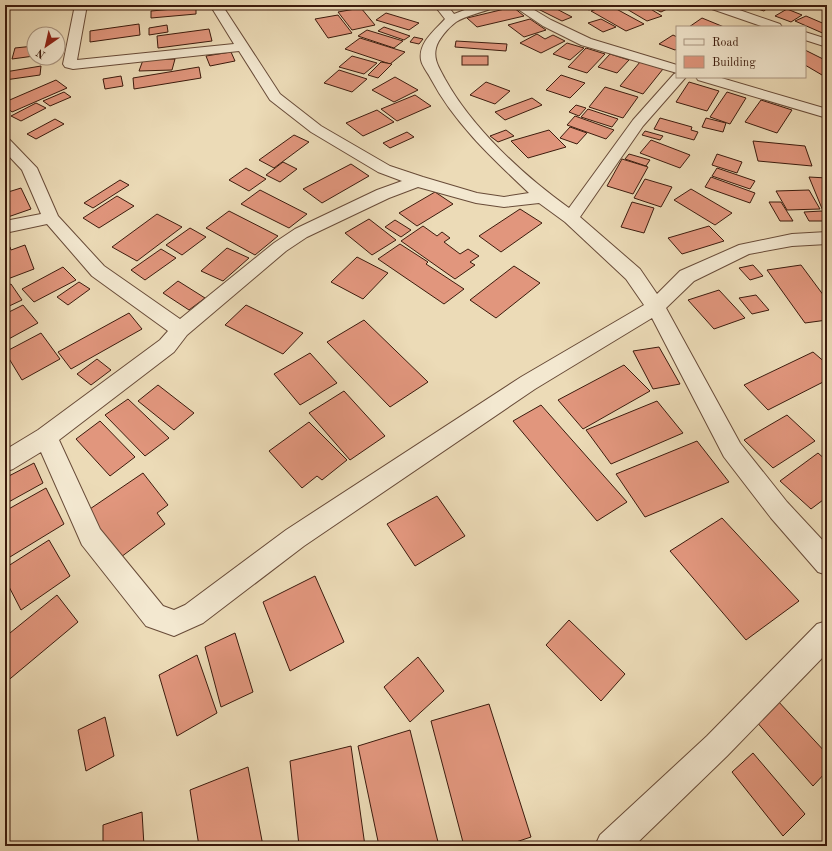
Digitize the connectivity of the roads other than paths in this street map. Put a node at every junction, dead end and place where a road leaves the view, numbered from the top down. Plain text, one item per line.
1 (82, 5) edge
2 (216, 5) edge
3 (489, 5) edge
4 (518, 5) edge
5 (713, 5) edge
6 (446, 12) edge
7 (773, 26) edge
8 (806, 36) edge
9 (827, 43) edge
10 (242, 47) junction
11 (676, 69) edge
12 (677, 78) edge
13 (706, 78) edge
14 (827, 114) edge
15 (5, 143) edge
16 (417, 181) junction
17 (542, 197) junction
18 (51, 218) junction
19 (571, 218) junction
20 (5, 228) edge
21 (827, 238) edge
22 (656, 307) junction
23 (180, 330) junction
24 (46, 437) junction
25 (5, 462) edge
26 (827, 563) edge
27 (827, 634) edge
28 (611, 846) edge

1 - 10 street
2 - 10 street
3 - 6 street
4 - 11 street
5 - 7 street
6 - 17 street
8 - 9 street
10 - 16 street
12 - 19 street
13 - 14 street
15 - 18 street
16 - 17 street
16 - 23 street
17 - 19 street
18 - 20 street
18 - 23 street
19 - 22 street
21 - 22 street
22 - 24 street
22 - 26 street
23 - 24 street
24 - 25 street
27 - 28 street

